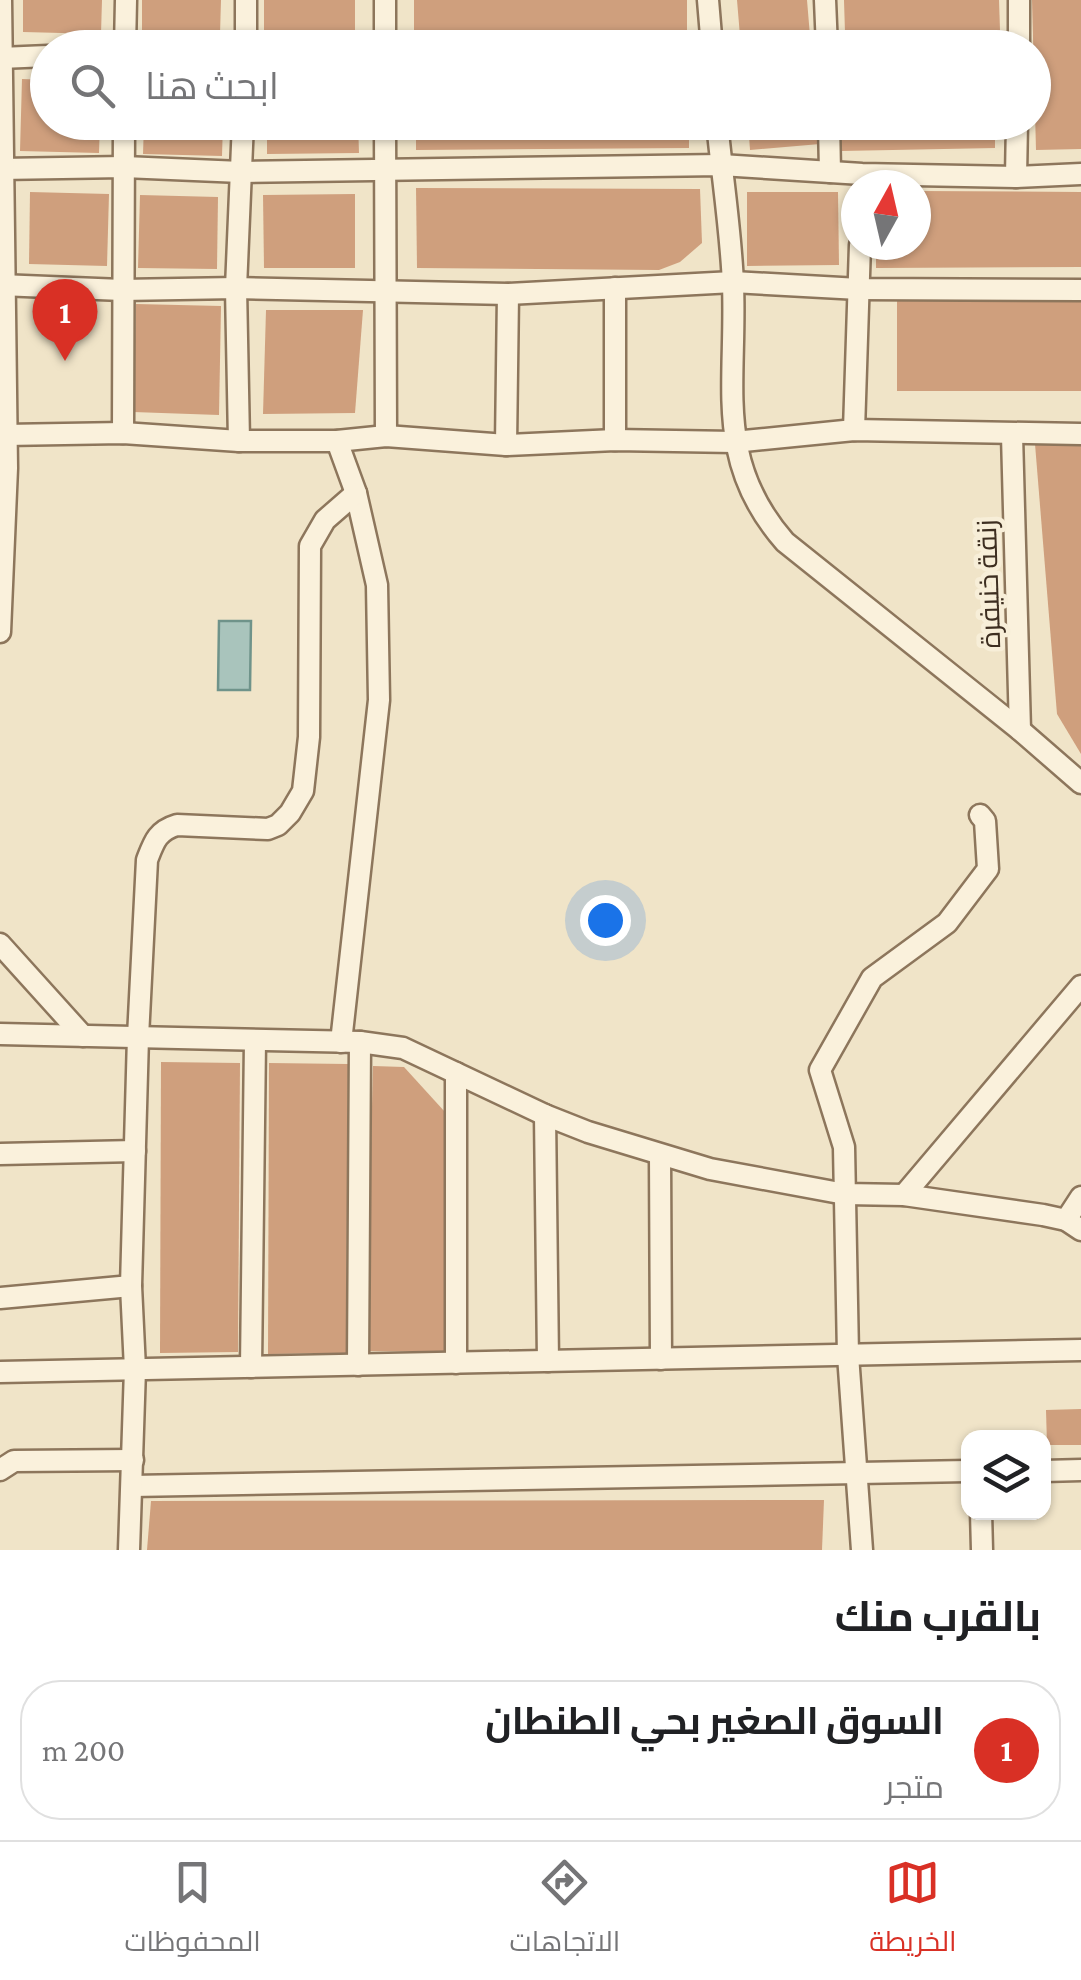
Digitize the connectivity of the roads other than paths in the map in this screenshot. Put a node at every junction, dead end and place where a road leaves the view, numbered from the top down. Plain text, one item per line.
1 (2, 0) edge
2 (126, 0) edge
3 (246, 0) edge
4 (385, 0) edge
5 (708, 0) edge
6 (826, 0) edge
7 (1020, 0) edge
8 (125, 30) edge
9 (246, 30) edge
10 (385, 30) edge
11 (710, 30) edge
12 (827, 30) edge
13 (1019, 30) edge
14 (30, 57) edge
15 (1, 58) edge
16 (124, 140) edge
17 (242, 140) edge
18 (386, 140) edge
19 (719, 140) edge
20 (829, 140) edge
21 (1017, 140) edge
22 (721, 165) junction
23 (124, 167) junction
24 (386, 168) junction
25 (2, 169) edge
26 (241, 172) junction
27 (830, 172) junction
28 (841, 174) edge
29 (1081, 174) edge
30 (1016, 176) junction
31 (931, 178) edge
32 (860, 260) edge
33 (733, 282) junction
34 (2, 285) edge
35 (236, 288) junction
36 (615, 288) junction
37 (859, 289) junction
38 (122, 290) junction
39 (1081, 290) edge
40 (386, 291) junction
41 (508, 294) junction
42 (854, 430) junction
43 (123, 432) junction
44 (1081, 434) edge
45 (5, 435) junction
46 (1012, 435) junction
47 (386, 436) junction
48 (239, 440) junction
49 (614, 440) junction
50 (337, 442) junction
51 (734, 442) junction
52 (506, 446) junction
53 (4, 468) edge
54 (356, 492) junction
55 (0, 632) edge
56 (1020, 730) junction
57 (1081, 784) edge
58 (980, 815) dead end
59 (0, 944) edge
60 (1081, 986) edge
61 (0, 1034) edge
62 (83, 1036) junction
63 (138, 1036) junction
64 (256, 1041) junction
65 (351, 1042) junction
66 (456, 1073) junction
67 (545, 1115) junction
68 (135, 1151) junction
69 (0, 1154) edge
70 (660, 1155) junction
71 (845, 1194) junction
72 (904, 1195) junction
73 (1081, 1197) edge
74 (1073, 1225) edge
75 (131, 1286) junction
76 (0, 1298) edge
77 (1081, 1350) edge
78 (848, 1355) junction
79 (661, 1358) junction
80 (548, 1361) junction
81 (456, 1363) junction
82 (358, 1365) junction
83 (252, 1367) junction
84 (135, 1369) junction
85 (0, 1372) edge
86 (133, 1460) junction
87 (0, 1470) edge
88 (1051, 1470) edge
89 (1081, 1470) edge
90 (858, 1471) junction
91 (961, 1471) edge
92 (132, 1486) junction
93 (980, 1520) edge
94 (130, 1550) edge
95 (862, 1550) edge
96 (982, 1550) edge

1 - 15 street
2 - 8 street
3 - 9 street
4 - 10 street
5 - 11 street
6 - 12 street
7 - 13 street
14 - 15 street
15 - 25 street
16 - 23 street
17 - 26 street
18 - 24 street
19 - 22 street
20 - 27 street
21 - 30 street
22 - 24 street
22 - 27 street
22 - 33 street
23 - 25 street
23 - 26 street
23 - 38 street
24 - 26 street
24 - 40 street
25 - 34 street
26 - 35 street
27 - 28 street
29 - 30 street
30 - 31 street
32 - 37 street
33 - 36 street
33 - 37 street
33 - 51 street
34 - 38 street
34 - 45 street
35 - 38 street
35 - 40 street
35 - 48 street
36 - 41 street
36 - 49 street
37 - 39 street
37 - 42 street
38 - 43 street
40 - 41 street
40 - 47 street
41 - 52 street
42 - 46 street
42 - 51 street
43 - 45 street
43 - 48 street
44 - 46 street
45 - 53 street
46 - 56 street, زنقة خنيفرة
47 - 50 street
47 - 52 street
48 - 50 street
49 - 51 street
49 - 52 street
50 - 54 street
51 - 56 street
53 - 55 street
54 - 63 street
54 - 65 street
56 - 57 street
58 - 71 street
59 - 62 street
60 - 72 street
61 - 62 street
62 - 63 street
63 - 64 street
63 - 68 street
64 - 65 street
64 - 83 street
65 - 66 street
65 - 82 street
66 - 67 street
66 - 81 street
67 - 70 street
67 - 80 street
68 - 69 street
68 - 75 street
70 - 71 street
70 - 79 street
71 - 72 street
71 - 78 street
72 - 74 street
73 - 74 street
75 - 76 street
75 - 84 street
77 - 78 street
78 - 79 street
78 - 90 street
79 - 80 street
80 - 81 street
81 - 82 street
82 - 83 street
83 - 84 street
84 - 85 street
84 - 86 street
86 - 87 street
86 - 92 street
88 - 89 street
90 - 91 street
90 - 92 street
90 - 95 street
92 - 94 street
93 - 96 street

